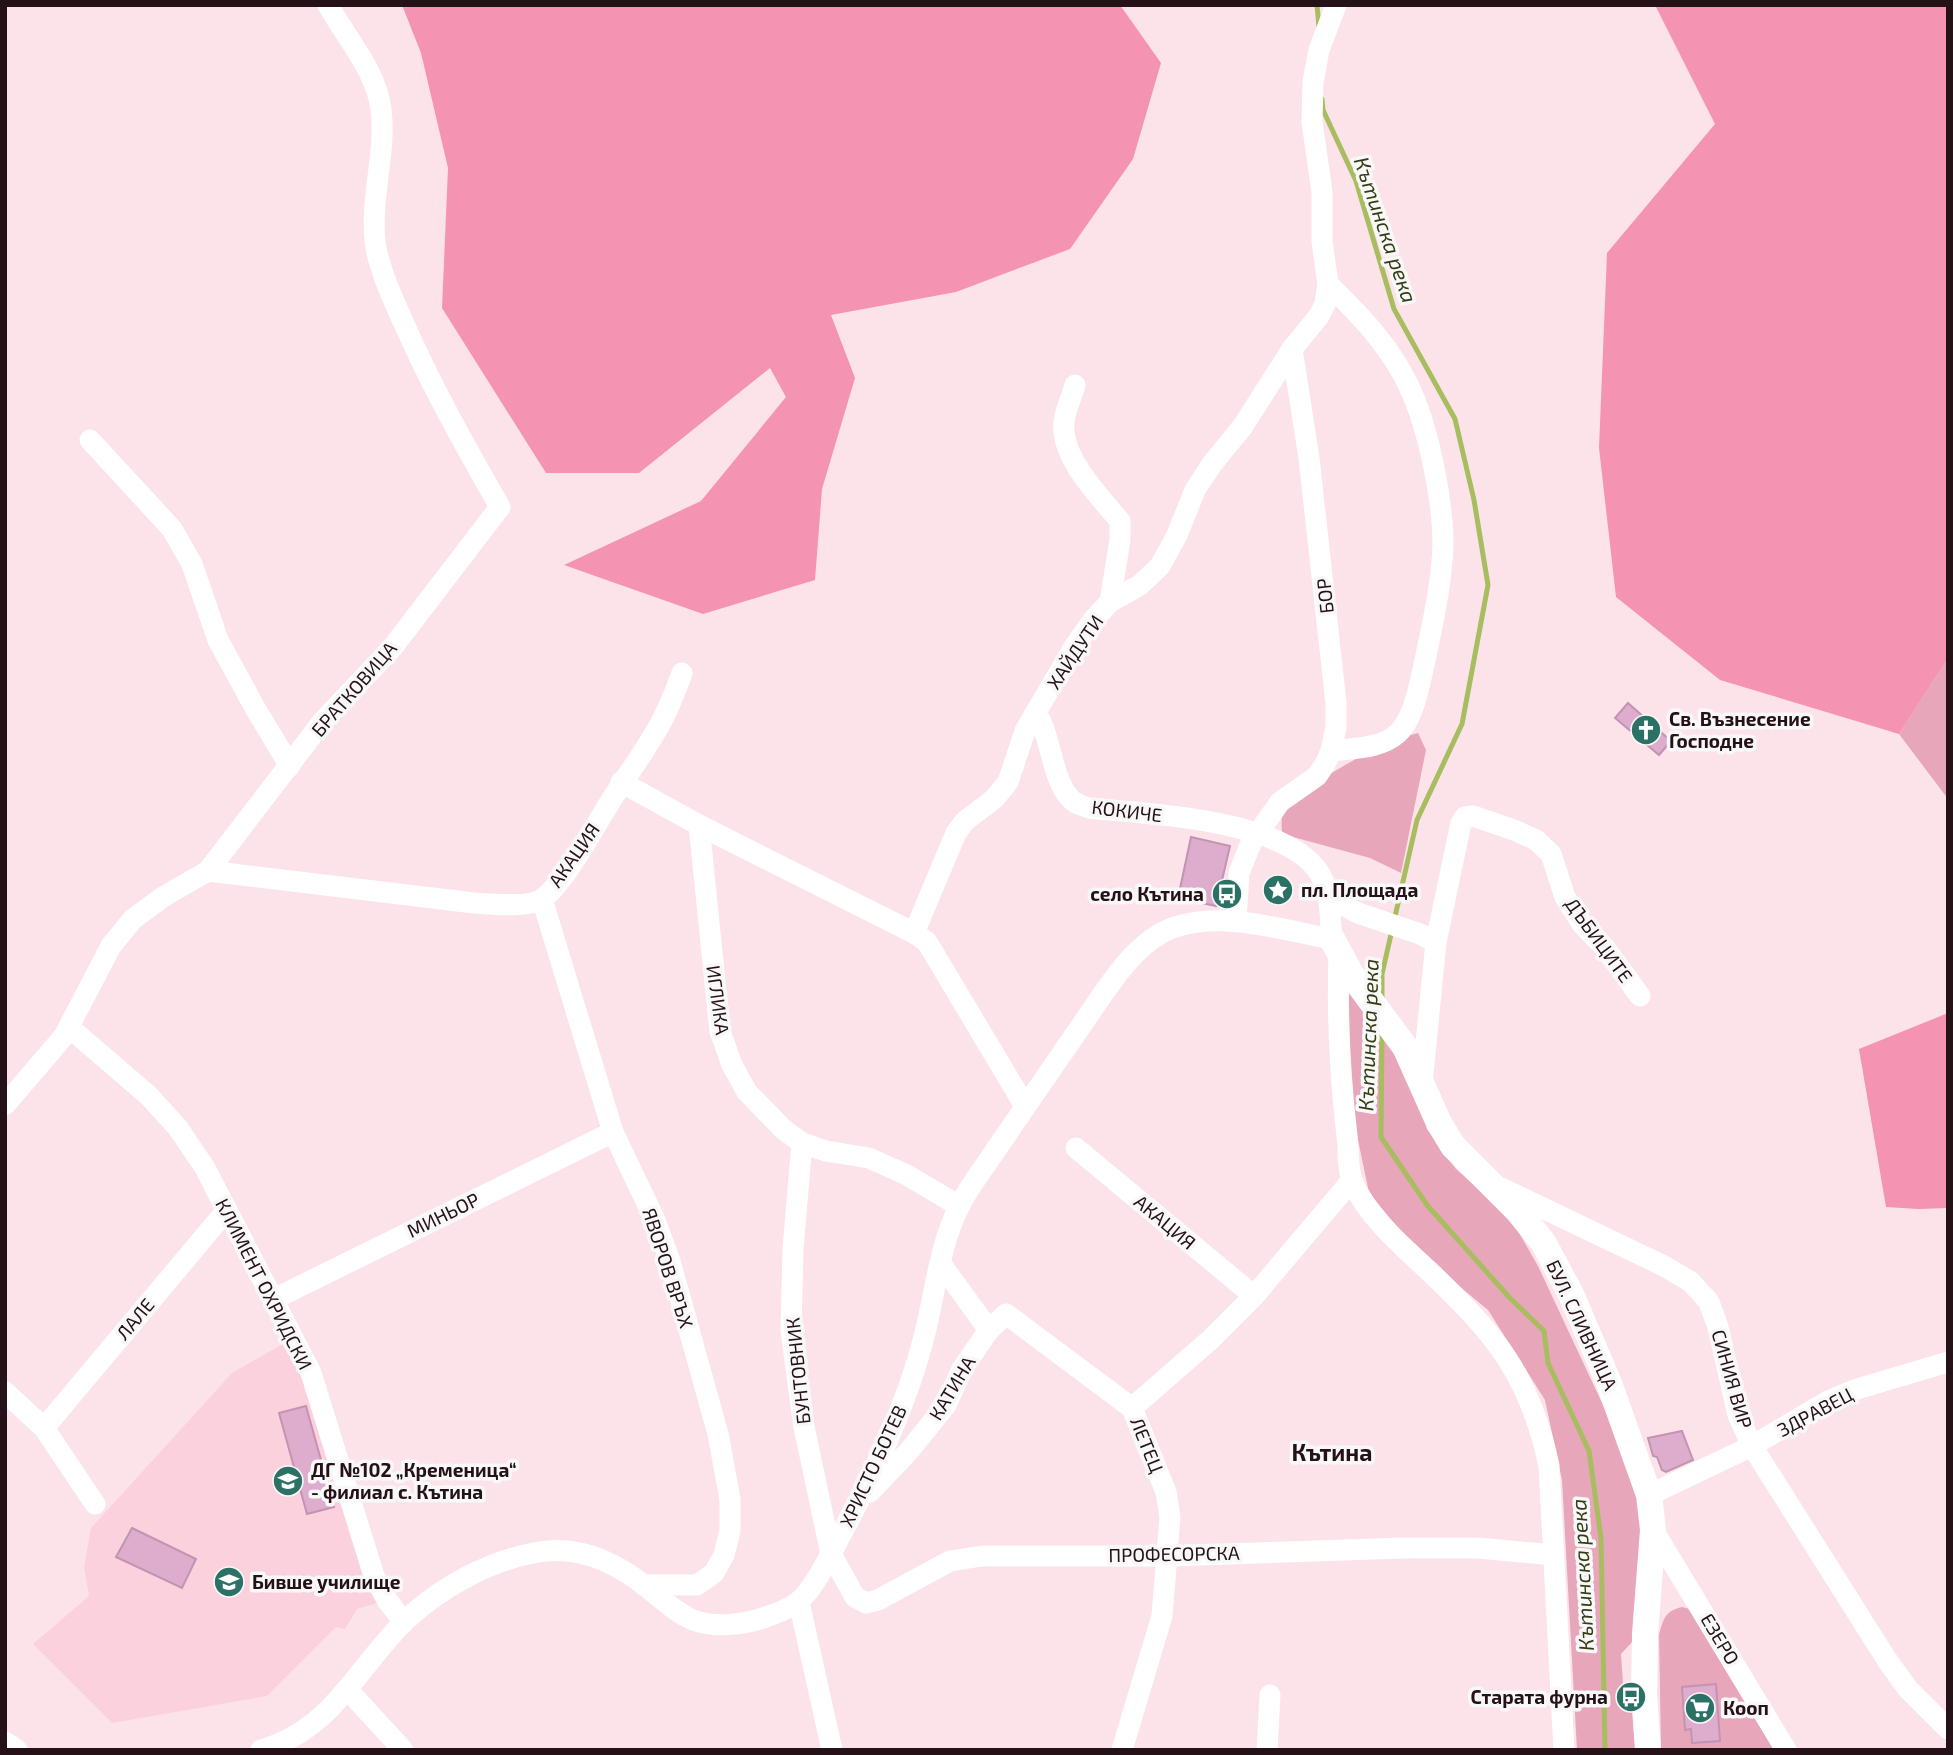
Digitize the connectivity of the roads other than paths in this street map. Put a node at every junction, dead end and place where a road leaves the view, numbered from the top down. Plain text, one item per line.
1 (328, 5) edge
2 (1336, 5) edge
3 (1328, 284) junction
4 (1292, 349) junction
5 (1075, 385) dead end
6 (90, 440) dead end
7 (1110, 602) junction
8 (682, 673) dead end
9 (1036, 712) junction
10 (1331, 751) junction
11 (290, 766) junction
12 (621, 782) junction
13 (1465, 817) joint
14 (699, 825) junction
15 (1264, 825) junction
16 (208, 871) junction
17 (1328, 897) junction
18 (542, 899) junction
19 (1236, 922) junction
20 (914, 933) junction
21 (1428, 938) junction
22 (1341, 956) junction
23 (1640, 996) dead end
24 (70, 1028) junction
25 (1422, 1084) junction
26 (5, 1105) edge
27 (1025, 1106) junction
28 (613, 1132) junction
29 (802, 1143) junction
30 (1076, 1148) dead end
31 (1352, 1180) junction
32 (1490, 1182) junction
33 (959, 1206) junction
34 (226, 1211) junction
35 (941, 1264) junction
36 (1254, 1296) junction
37 (274, 1299) junction
38 (989, 1330) junction
39 (1948, 1362) edge
40 (5, 1392) edge
41 (1132, 1408) junction
42 (44, 1428) junction
43 (1752, 1446) junction
44 (1649, 1494) junction
45 (95, 1504) dead end
46 (855, 1507) junction
47 (1653, 1530) junction
48 (831, 1554) junction
49 (1554, 1555) junction
50 (1168, 1556) junction
51 (644, 1585) junction
52 (799, 1602) junction
53 (404, 1622) junction
54 (348, 1690) junction
55 (1269, 1695) dead end
56 (1948, 1729) edge
57 (261, 1750) edge
58 (403, 1750) edge
59 (832, 1750) edge
60 (1122, 1750) edge
61 (1267, 1750) edge
62 (1564, 1750) edge
63 (1648, 1750) edge
64 (1786, 1750) edge

1 - 11 street, БРАТКОВИЦА
2 - 3 street
3 - 4 street, ХАЙДУТИ
3 - 10 street
4 - 7 street, ХАЙДУТИ
4 - 10 street, БОР
5 - 7 street
6 - 11 street
7 - 9 street, ХАЙДУТИ
8 - 12 street, АКАЦИЯ
9 - 15 street, КОКИЧЕ
9 - 20 street, ХАЙДУТИ
10 - 15 street, БОР
11 - 16 street, БРАТКОВИЦА
12 - 14 street
12 - 18 street, АКАЦИЯ
13 - 21 street, БУЛ. СЛИВНИЦА
13 - 23 street, ДЪБИЦИТЕ
14 - 20 street
14 - 29 street, ИГЛИКА
15 - 17 street
15 - 19 street, БОР
16 - 18 street, АКАЦИЯ
16 - 24 street
17 - 21 street
17 - 22 street
18 - 28 street, ЯВОРОВ ВРЪХ
19 - 22 street, ХРИСТО БОТЕВ
19 - 27 street, ХРИСТО БОТЕВ
20 - 27 street
21 - 25 street, БУЛ. СЛИВНИЦА
22 - 25 street
22 - 31 street
24 - 26 street
24 - 34 street, КЛИМЕНТ ОХРИДСКИ
25 - 32 street, БУЛ. СЛИВНИЦА
27 - 33 street, ХРИСТО БОТЕВ
28 - 37 street, МИНЬОР
28 - 51 street, ЯВОРОВ ВРЪХ
29 - 33 street, ИГЛИКА
29 - 48 street, БУНТОВНИК
30 - 36 street, АКАЦИЯ
31 - 36 street, ЛЕТЕЦ
31 - 49 street
32 - 43 street, СИНИЯ ВИР
32 - 44 street, БУЛ. СЛИВНИЦА
33 - 35 street, ХРИСТО БОТЕВ
34 - 37 street, КЛИМЕНТ ОХРИДСКИ
34 - 42 street, ЛАЛЕ
35 - 38 street
35 - 46 street, ХРИСТО БОТЕВ
36 - 41 street, ЛЕТЕЦ
37 - 53 street, КЛИМЕНТ ОХРИДСКИ
38 - 41 street
38 - 46 street, КАТИНА
39 - 43 street, ЗДРАВЕЦ
40 - 42 street
41 - 50 street, ЛЕТЕЦ
42 - 45 street
43 - 44 street, ЗДРАВЕЦ
43 - 56 street, СИНИЯ ВИР
44 - 47 street, БУЛ. СЛИВНИЦА
46 - 48 street, ХРИСТО БОТЕВ
47 - 63 street, БУЛ. СЛИВНИЦА
47 - 64 street, ЕЗЕРО
48 - 50 street, ПРОФЕСОРСКА
48 - 52 street, ХРИСТО БОТЕВ
49 - 50 street, ПРОФЕСОРСКА
49 - 62 street
50 - 60 street, ЛЕТЕЦ
51 - 52 street
51 - 53 street
52 - 59 street
53 - 54 street
54 - 57 street
54 - 58 street
55 - 61 street

